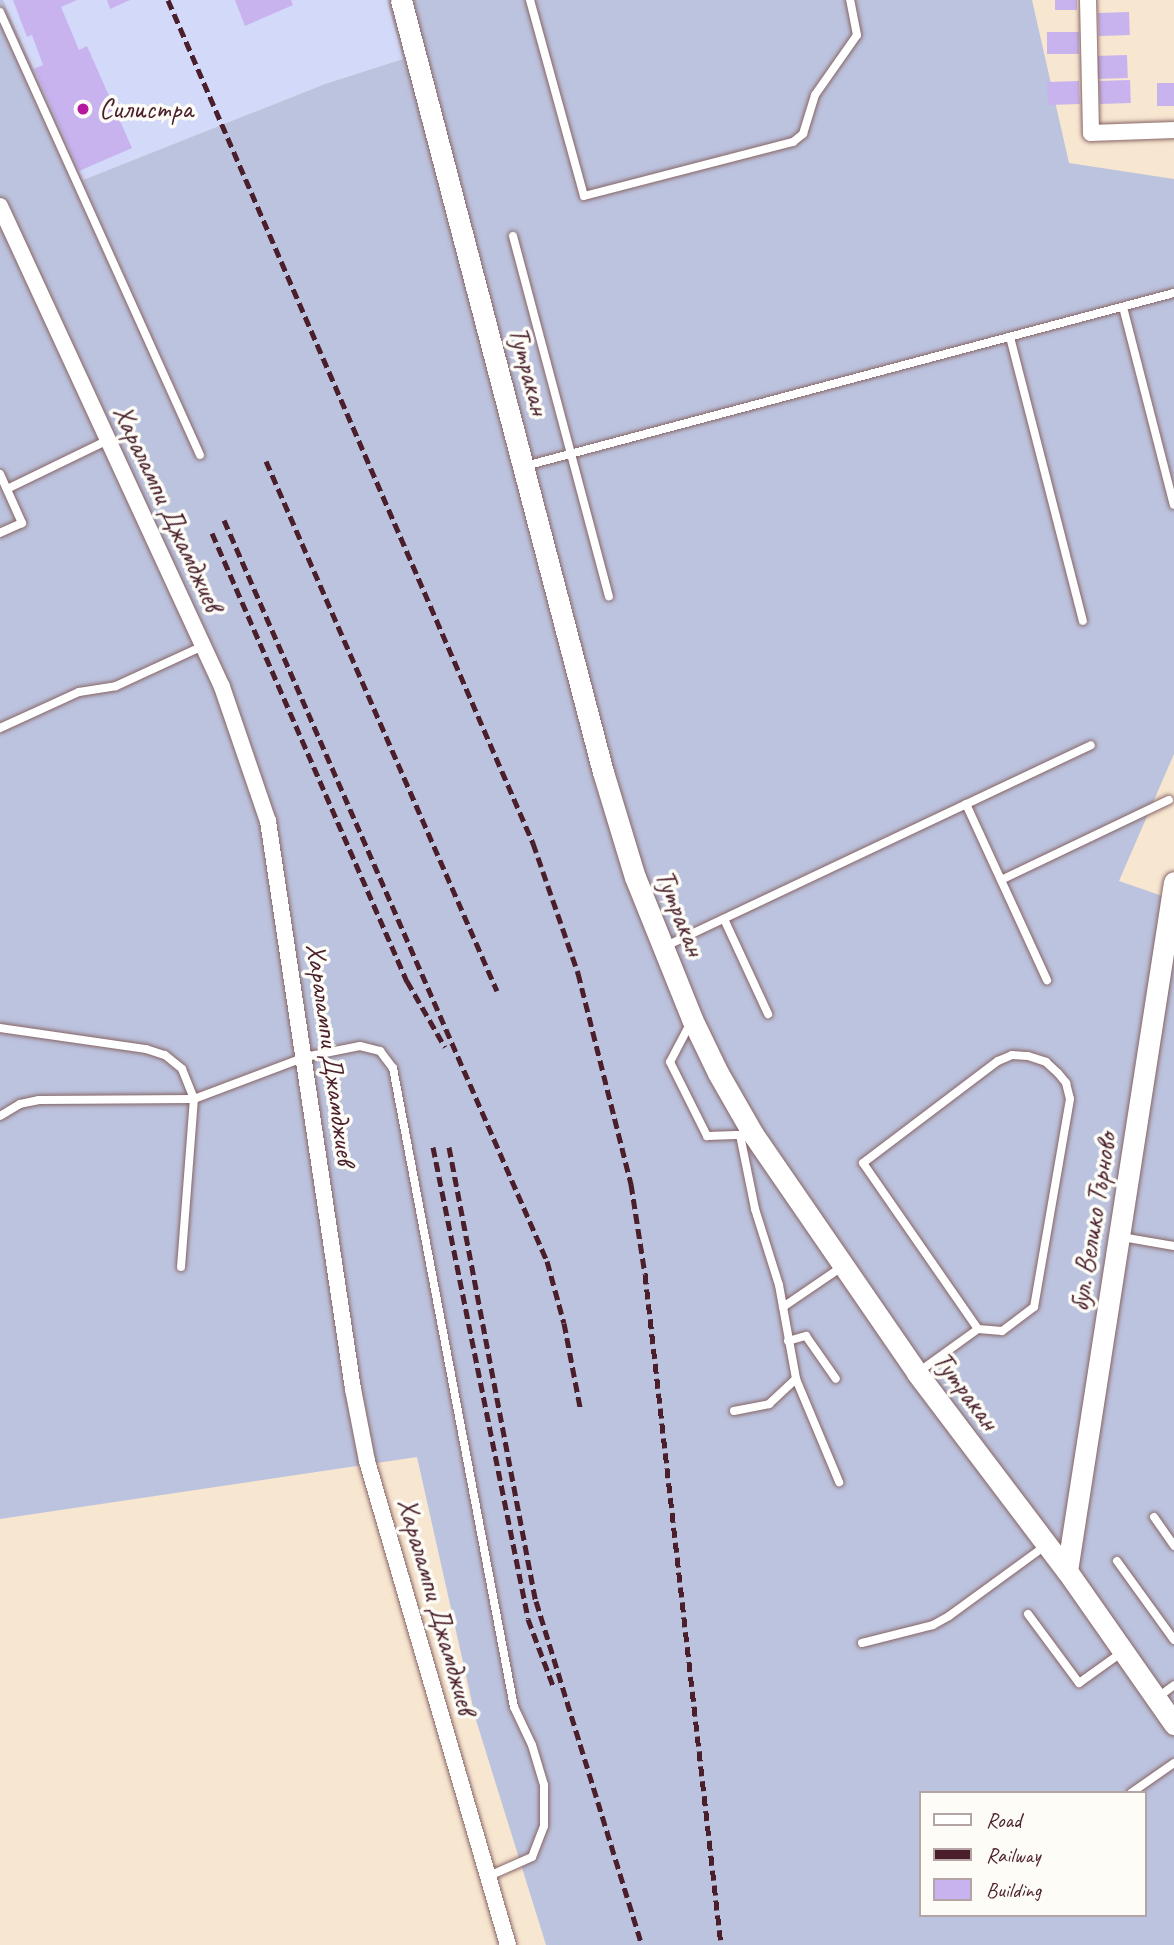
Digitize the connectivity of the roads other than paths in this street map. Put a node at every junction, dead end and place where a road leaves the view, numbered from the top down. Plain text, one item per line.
1 (401, 0) edge
2 (530, 0) edge
3 (850, 0) edge
4 (1088, 0) edge
5 (0, 12) edge
6 (1174, 130) edge
7 (0, 206) edge
8 (513, 236) dead end
9 (1174, 293) edge
10 (1124, 307) junction
11 (1010, 337) junction
12 (108, 440) junction
13 (571, 454) junction
14 (200, 455) dead end
15 (525, 466) junction
16 (0, 474) edge
17 (7, 489) junction
18 (1174, 505) edge
19 (0, 533) edge
20 (609, 596) dead end
21 (1083, 621) dead end
22 (203, 646) junction
23 (0, 728) edge
24 (1091, 745) dead end
25 (1170, 800) dead end
26 (966, 804) junction
27 (1001, 880) junction
28 (1173, 888) edge
29 (724, 919) junction
30 (664, 947) junction
31 (1047, 980) dead end
32 (768, 1014) dead end
33 (692, 1019) junction
34 (0, 1028) edge
35 (305, 1057) junction
36 (194, 1099) junction
37 (0, 1116) edge
38 (747, 1135) junction
39 (1120, 1237) junction
40 (1174, 1245) edge
41 (843, 1266) junction
42 (181, 1267) dead end
43 (783, 1307) junction
44 (978, 1329) junction
45 (788, 1341) junction
46 (917, 1373) junction
47 (796, 1379) junction
48 (836, 1379) dead end
49 (734, 1411) dead end
50 (839, 1482) dead end
51 (1154, 1517) dead end
52 (1047, 1544) junction
53 (1174, 1546) edge
54 (1117, 1561) dead end
55 (1067, 1571) junction
56 (1028, 1614) dead end
57 (1174, 1640) edge
58 (862, 1643) dead end
59 (1123, 1651) junction
60 (1174, 1685) edge
61 (1157, 1699) junction
62 (1174, 1724) edge
63 (1174, 1763) edge
64 (1134, 1791) edge
65 (489, 1876) junction
66 (508, 1945) edge

1 - 15 street, Тутракан
2 - 3 lane
4 - 6 street
5 - 14 lane
7 - 12 street, Харалампи Джамджиев
8 - 13 lane
9 - 10 lane
10 - 11 lane
10 - 18 lane
11 - 13 lane
11 - 21 lane
12 - 17 lane
12 - 22 street, Харалампи Джамджиев
13 - 15 lane
13 - 20 lane
15 - 30 street, Тутракан
16 - 17 lane
17 - 19 lane
22 - 23 lane
22 - 35 street, Харалампи Джамджиев
24 - 26 lane
25 - 27 lane
26 - 27 lane
26 - 29 lane
27 - 31 lane
28 - 39 street, бул. Велико Търново
29 - 30 lane
29 - 32 lane
30 - 33 street, Тутракан
33 - 38 street, Тутракан
33 - 38 lane
34 - 36 lane
35 - 36 lane
35 - 65 street, Харалампи Джамджиев
35 - 65 lane
36 - 37 lane
36 - 42 lane
38 - 41 street, Тутракан
38 - 43 lane
39 - 40 lane
39 - 55 street, бул. Велико Търново
41 - 43 lane
41 - 46 street, Тутракан
43 - 45 lane
44 - 44 lane
44 - 46 lane
45 - 47 lane
45 - 48 lane
46 - 52 street, Тутракан
47 - 49 lane
47 - 50 lane
51 - 53 lane
52 - 55 street, Тутракан
52 - 58 lane
54 - 57 lane
55 - 59 street, Тутракан
56 - 59 lane
59 - 61 street, Тутракан
60 - 61 lane
61 - 62 street, Тутракан
63 - 64 lane
65 - 66 street, Харалампи Джамджиев

